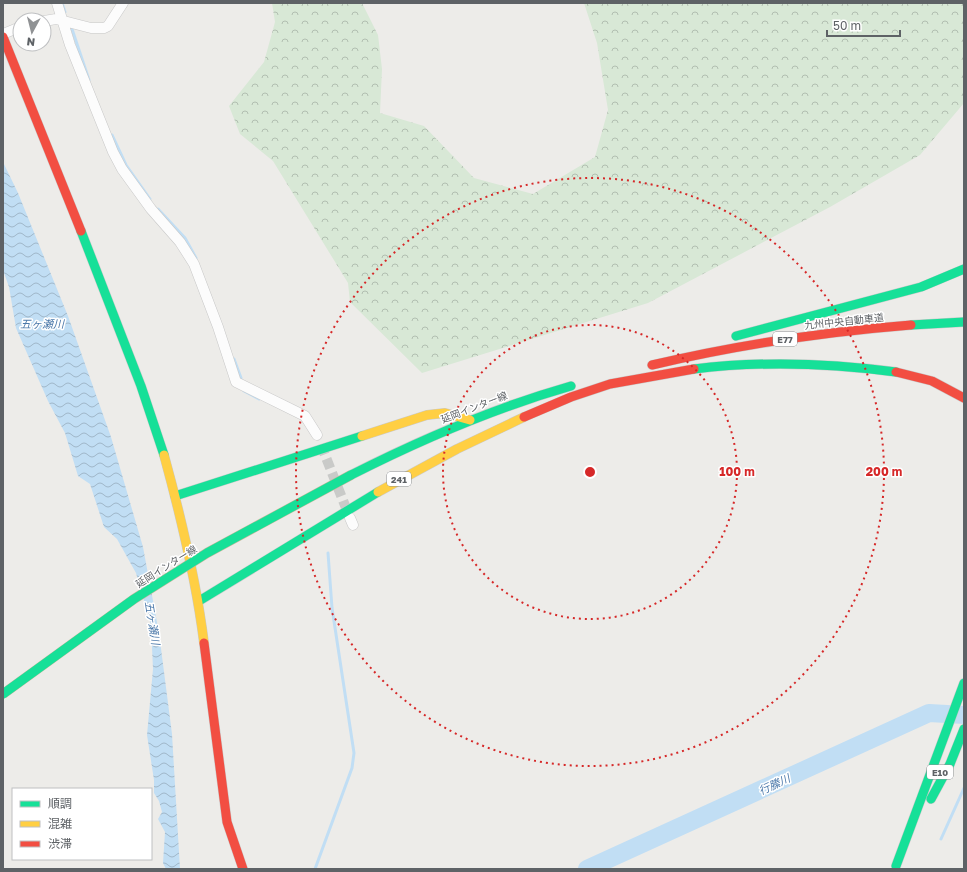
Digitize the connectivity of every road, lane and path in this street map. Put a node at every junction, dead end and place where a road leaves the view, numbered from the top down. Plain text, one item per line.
1 (57, 3) edge
2 (123, 3) edge
3 (63, 20) junction
4 (52, 21) edge
5 (12, 31) edge
6 (3, 36) edge
7 (964, 268) edge
8 (964, 322) edge
9 (727, 338) dead end
10 (842, 341) dead end
11 (712, 342) dead end
12 (615, 376) junction
13 (964, 398) edge
14 (470, 420) junction
15 (317, 435) tunnel mouth
16 (351, 474) junction
17 (175, 496) junction
18 (199, 601) junction
19 (964, 683) edge
20 (3, 694) edge
21 (963, 725) edge
22 (895, 867) edge
23 (243, 869) edge

1 - 3 street
2 - 3 street
3 - 4 street
3 - 15 street
5 - 6 street
6 - 17 main road
7 - 9 main road
8 - 11 main road, 九州中央自動車道 / E77
10 - 12 main road, 九州中央自動車道 / E77
12 - 13 main road
12 - 14 main road, 延岡インター線 / 241
12 - 16 main road, 延岡インター線 / 241
12 - 18 main road, 241
14 - 16 main road, 延岡インター線 / 241
14 - 17 main road
16 - 20 main road, 延岡インター線 / 241, bridge
17 - 18 main road
18 - 23 main road
19 - 22 main road
21 - 22 main road, E10

